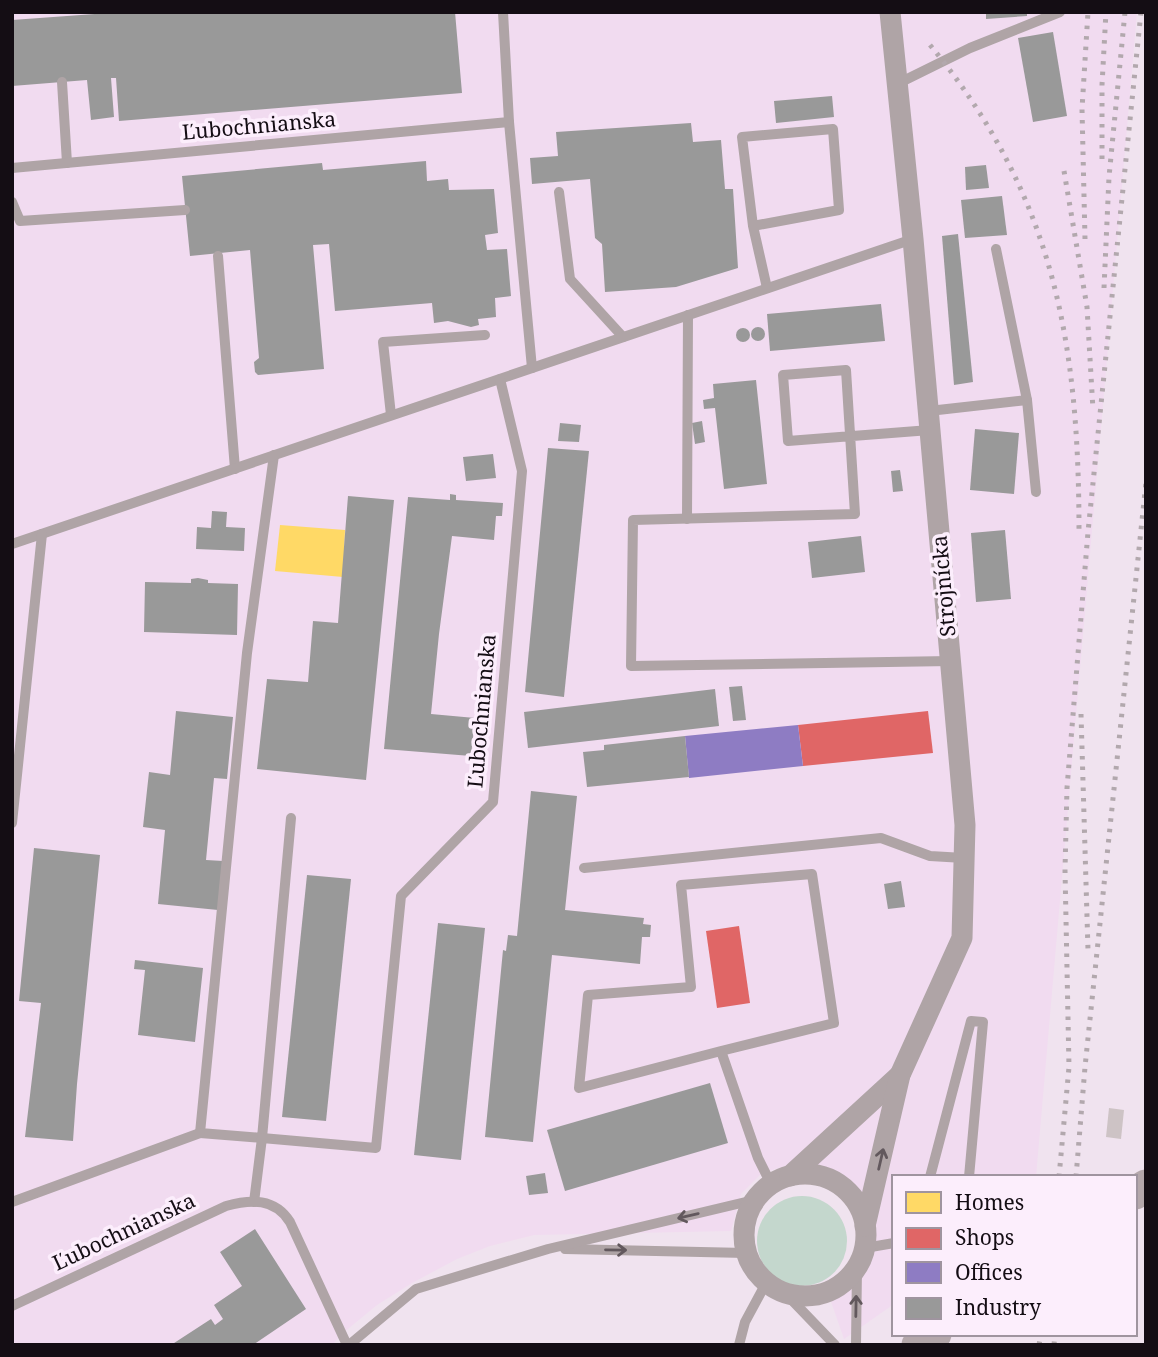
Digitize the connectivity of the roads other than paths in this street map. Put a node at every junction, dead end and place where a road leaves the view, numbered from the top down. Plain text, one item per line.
1 (503, 12) edge
2 (890, 12) edge
3 (1060, 12) edge
4 (62, 82) dead end
5 (897, 84) junction
6 (509, 122) junction
7 (67, 163) junction
8 (12, 168) edge
9 (559, 192) dead end
10 (12, 202) edge
11 (185, 210) dead end
12 (753, 226) junction
13 (913, 239) junction
14 (996, 248) dead end
15 (218, 256) dead end
16 (767, 288) junction
17 (688, 315) junction
18 (485, 335) dead end
19 (623, 337) junction
20 (532, 368) junction
21 (500, 379) junction
22 (1027, 400) junction
23 (391, 415) junction
24 (929, 420) junction
25 (852, 436) junction
26 (274, 455) junction
27 (235, 469) junction
28 (1036, 492) dead end
29 (687, 519) junction
30 (42, 534) junction
31 (12, 544) edge
32 (951, 661) junction
33 (291, 818) dead end
34 (12, 822) edge
35 (964, 858) junction
36 (584, 868) dead end
37 (721, 1051) junction
38 (900, 1075) junction
39 (200, 1133) junction
40 (262, 1138) junction
41 (931, 1175) edge
42 (969, 1175) edge
43 (780, 1180) junction
44 (754, 1200) junction
45 (12, 1202) edge
46 (254, 1202) junction
47 (865, 1226) junction
48 (892, 1243) edge
49 (865, 1248) junction
50 (548, 1249) junction
51 (746, 1252) junction
52 (857, 1268) junction
53 (766, 1283) junction
54 (786, 1293) junction
55 (12, 1306) edge
56 (348, 1345) edge
57 (740, 1345) edge
58 (835, 1345) edge
59 (856, 1345) edge

1 - 6 lane
2 - 5 street, Strojnícka
3 - 5 lane
4 - 7 lane
5 - 13 street, Strojnícka
6 - 7 lane, Ľubochnianska
6 - 20 lane
7 - 8 lane, Ľubochnianska
9 - 19 lane
10 - 11 lane
12 - 12 lane
12 - 16 lane
13 - 16 lane
13 - 24 street, Strojnícka
14 - 22 lane
15 - 27 lane
16 - 17 lane
17 - 19 lane
17 - 29 lane
18 - 23 lane
19 - 20 lane
20 - 21 lane
21 - 23 lane
21 - 40 lane, Ľubochnianska
22 - 24 lane
22 - 28 lane
23 - 26 lane
24 - 25 lane
24 - 32 street, Strojnícka
25 - 25 lane
25 - 29 lane
26 - 27 lane
26 - 39 lane
27 - 30 lane
29 - 32 lane
30 - 31 lane
30 - 34 lane
32 - 35 street, Strojnícka
33 - 40 lane
35 - 36 lane
35 - 38 street, Strojnícka
37 - 37 lane
37 - 43 lane
38 - 43 street
47 -> 38 street
39 - 40 lane, Ľubochnianska
39 - 45 lane
40 - 46 lane
41 - 42 lane
43 - 44 street
43 - 47 street
44 -> 50 lane
44 - 51 street
46 - 55 lane, Ľubochnianska
46 - 56 lane
47 - 49 street
48 - 49 lane
49 - 52 street
50 -> 51 lane
50 - 56 lane
51 - 53 street
52 - 54 street
59 -> 52 lane
53 - 54 street
53 - 57 lane
54 - 58 lane

